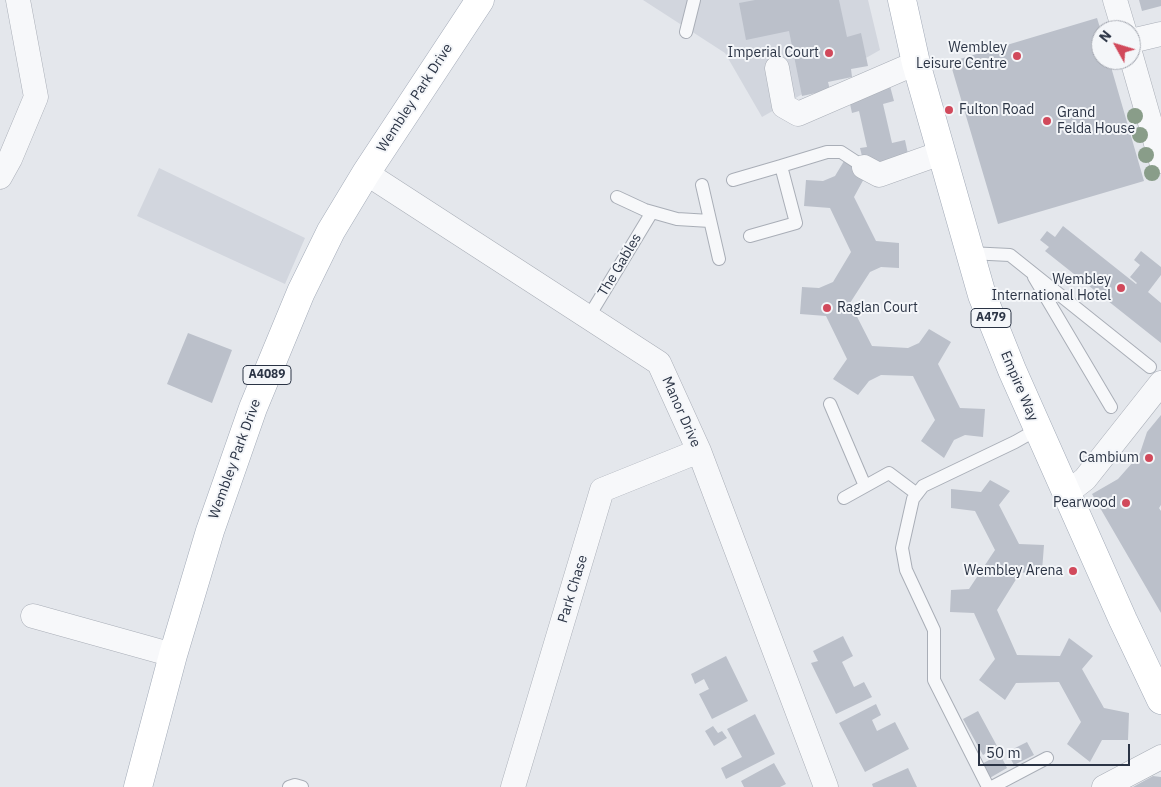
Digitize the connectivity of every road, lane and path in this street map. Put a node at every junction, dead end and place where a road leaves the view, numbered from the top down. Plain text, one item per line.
1 (18, 0) edge
2 (480, 0) edge
3 (694, 0) edge
4 (902, 0) edge
5 (1115, 0) edge
6 (1121, 20) edge
7 (686, 32) dead end
8 (1161, 34) edge
9 (1141, 39) edge
10 (916, 63) junction
11 (777, 68) dead end
12 (1135, 70) edge
13 (941, 153) junction
14 (1161, 161) edge
15 (781, 166) junction
16 (864, 167) joint
17 (366, 172) junction
18 (0, 177) edge
19 (733, 180) dead end
20 (702, 185) dead end
21 (617, 197) dead end
22 (652, 212) junction
23 (710, 221) junction
24 (750, 236) dead end
25 (970, 253) junction
26 (719, 259) dead end
27 (1030, 271) junction
28 (588, 318) junction
29 (1156, 375) edge
30 (830, 404) dead end
31 (1111, 407) dead end
32 (1038, 429) junction
33 (698, 451) junction
34 (865, 486) junction
35 (1064, 489) junction
36 (916, 494) junction
37 (844, 498) dead end
38 (33, 616) dead end
39 (173, 655) junction
40 (1161, 700) edge
41 (1161, 757) edge
42 (1047, 758) dead end
43 (138, 787) edge
44 (288, 787) edge
45 (302, 787) edge
46 (513, 787) edge
47 (826, 787) edge
48 (988, 787) edge
49 (992, 787) edge
50 (1104, 787) edge

1 - 18 street
2 - 17 main road, Wembley Park Drive / A4089
3 - 7 lane
4 - 10 main road, Empire Way / A479
5 - 6 street
8 - 9 street
10 - 11 street
10 - 13 main road, Empire Way / A479
12 - 14 street
13 - 16 street
13 - 25 main road, Empire Way / A479
15 - 16 lane
15 - 19 lane
15 - 24 lane
17 - 28 street, Manor Drive
17 - 39 main road, Wembley Park Drive / A4089
20 - 23 lane
21 - 22 lane
22 - 23 lane
22 - 28 lane, The Gables
23 - 26 lane
25 - 27 lane
25 - 32 main road, Empire Way / A479
27 - 29 lane
27 - 31 lane
28 - 33 street, Manor Drive
29 - 35 street
30 - 34 lane
32 - 35 main road, Empire Way / A479
32 - 36 lane
33 - 46 street, Park Chase
33 - 47 street, Manor Drive
34 - 36 lane
34 - 37 lane
35 - 40 main road, Empire Way / A479
36 - 48 lane
38 - 39 street
39 - 43 main road, Wembley Park Drive / A4089
41 - 50 street
42 - 49 lane
44 - 45 lane

